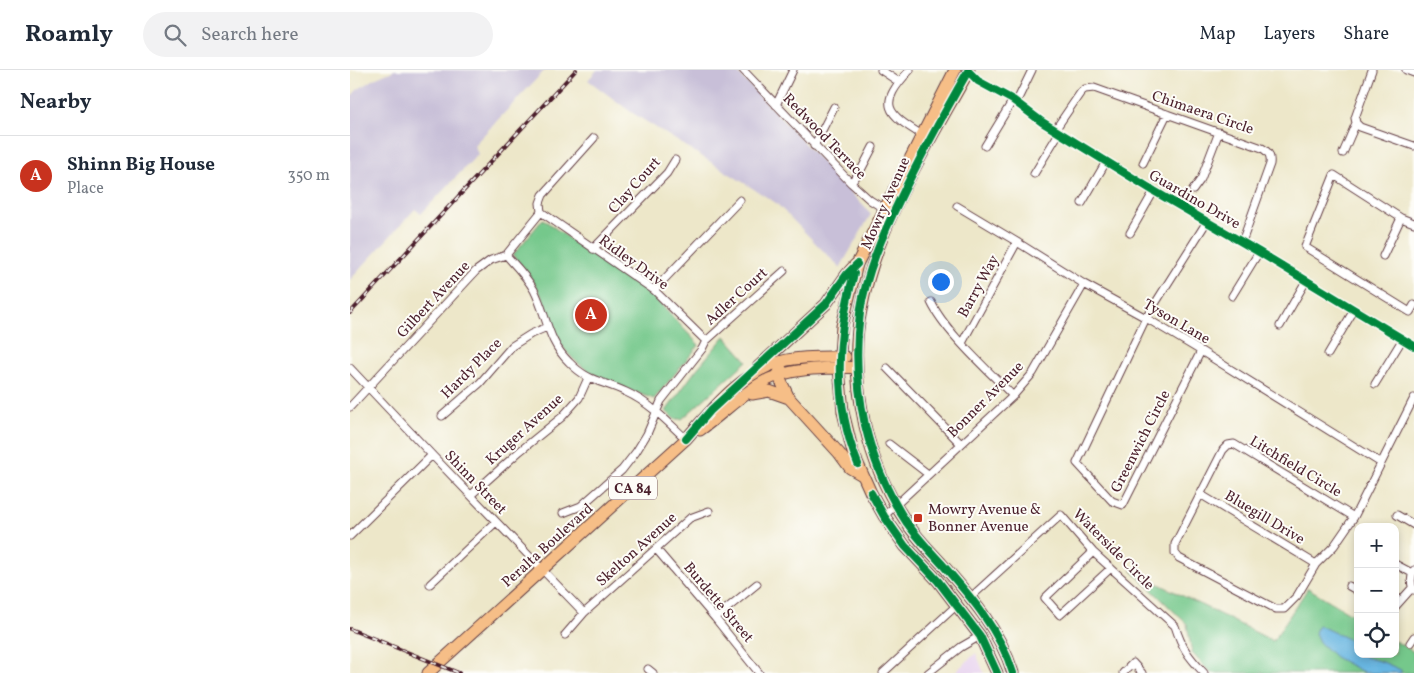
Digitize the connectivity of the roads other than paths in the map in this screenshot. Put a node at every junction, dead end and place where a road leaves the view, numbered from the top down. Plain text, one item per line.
1 (743, 70) edge
2 (793, 70) edge
3 (881, 70) edge
4 (910, 70) edge
5 (955, 70) edge
6 (968, 70) edge
7 (1032, 70) edge
8 (1372, 70) edge
9 (1406, 70) edge
10 (1414, 73) edge
11 (899, 82) junction
12 (1014, 101) junction
13 (776, 104) junction
14 (834, 107) dead end
15 (1167, 114) junction
16 (1356, 123) junction
17 (1057, 131) junction
18 (1219, 132) junction
19 (926, 137) junction
20 (594, 138) dead end
21 (814, 146) junction
22 (985, 146) dead end
23 (1414, 146) edge
24 (873, 147) dead end
25 (1343, 153) dead end
26 (675, 160) dead end
27 (1106, 162) junction
28 (1143, 163) dead end
29 (1034, 174) dead end
30 (851, 183) junction
31 (1194, 190) dead end
32 (1154, 191) junction
33 (740, 200) dead end
34 (1082, 203) dead end
35 (957, 206) dead end
36 (889, 211) junction
37 (541, 212) junction
38 (1401, 218) junction
39 (1206, 223) junction
40 (1414, 223) edge
41 (1130, 233) dead end
42 (1017, 242) junction
43 (1242, 242) junction
44 (593, 249) junction
45 (1259, 252) junction
46 (506, 254) junction
47 (1383, 256) dead end
48 (856, 264) junction
49 (784, 271) dead end
50 (1306, 281) junction
51 (1084, 284) junction
52 (654, 290) junction
53 (1232, 296) dead end
54 (931, 302) dead end
55 (1414, 305) edge
56 (1354, 310) junction
57 (1146, 318) junction
58 (1280, 326) dead end
59 (547, 328) junction
60 (1402, 340) junction
61 (706, 341) junction
62 (962, 343) junction
63 (1414, 346) edge
64 (1201, 351) junction
65 (1328, 354) dead end
66 (785, 360) junction
67 (839, 362) junction
68 (857, 362) junction
69 (350, 368) edge
70 (887, 368) dead end
71 (778, 375) junction
72 (749, 376) junction
73 (588, 378) junction
74 (1375, 384) dead end
75 (368, 388) junction
76 (744, 396) junction
77 (1013, 396) junction
78 (789, 398) junction
79 (1414, 398) edge
80 (350, 407) edge
81 (656, 411) junction
82 (442, 416) dead end
83 (686, 439) junction
84 (889, 444) dead end
85 (961, 444) junction
86 (432, 455) junction
87 (1381, 463) junction
88 (928, 474) junction
89 (862, 475) junction
90 (1200, 494) junction
91 (470, 495) junction
92 (896, 506) junction
93 (709, 511) dead end
94 (563, 513) dead end
95 (1397, 515) dead end
96 (884, 516) junction
97 (1354, 517) junction
98 (496, 522) junction
99 (1414, 525) edge
100 (350, 536) edge
101 (657, 550) junction
102 (1093, 552) junction
103 (1316, 564) junction
104 (1399, 566) edge
105 (1111, 568) junction
106 (542, 570) junction
107 (1413, 572) edge
108 (430, 584) dead end
109 (757, 584) dead end
110 (1349, 586) dead end
111 (1354, 589) edge
112 (1413, 589) edge
113 (971, 597) junction
114 (1399, 603) edge
115 (957, 605) junction
116 (584, 613) junction
117 (716, 618) junction
118 (565, 635) dead end
119 (980, 636) junction
120 (755, 672) edge
121 (428, 673) edge
122 (884, 673) edge
123 (928, 673) edge
124 (997, 673) edge
125 (1013, 673) edge
126 (1123, 673) edge
127 (1142, 673) edge
128 (1204, 673) edge

1 - 13 street, Redwood Terrace
2 - 13 street
3 - 11 street
4 - 11 street
5 - 19 main road, Mowry Avenue
6 - 12 street, Guardino Drive
6 - 19 main road, Mowry Avenue
7 - 12 street
8 - 16 street
9 - 10 street
11 - 19 street
12 - 17 street, Guardino Drive
12 - 22 street
13 - 21 street, Redwood Terrace
14 - 21 street
15 - 17 street, Chimaera Circle
15 - 18 street, Chimaera Circle
15 - 28 street
16 - 23 street
16 - 25 street
17 - 27 street, Guardino Drive
17 - 29 street, Chimaera Circle
18 - 31 street
18 - 43 street, Chimaera Circle
19 - 36 main road, Mowry Avenue
20 - 37 street
21 - 30 street, Redwood Terrace
24 - 30 street
26 - 44 street, Clay Court
27 - 32 street, Guardino Drive
27 - 34 street
30 - 36 street, Redwood Terrace
32 - 39 street, Guardino Drive
32 - 41 street
33 - 52 street
35 - 42 street, Tyson Lane
36 - 48 main road, Mowry Avenue
36 - 68 main road, Mowry Avenue
37 - 44 street, Ridley Drive
37 - 46 street, Gilbert Avenue
38 - 40 street
38 - 47 street
38 - 55 street
39 - 43 street, Guardino Drive
39 - 57 street
42 - 51 street, Tyson Lane
42 - 62 street, Barry Way
43 - 45 street, Guardino Drive
44 - 52 street, Ridley Drive
45 - 50 street, Guardino Drive
45 - 53 street
46 - 59 street
46 - 75 street, Gilbert Avenue
48 - 67 main road, Mowry Avenue
48 - 72 main road
49 - 61 street, Adler Court
50 - 56 street, Guardino Drive
50 - 58 street
51 - 57 street, Tyson Lane
51 - 77 street, Bonner Avenue
52 - 61 street, Ridley Drive
54 - 62 street
56 - 60 street, Guardino Drive
56 - 65 street
57 - 64 street, Tyson Lane
57 - 64 street, Greenwich Circle
59 - 73 street
59 - 82 street, Hardy Place
60 - 63 street, Guardino Drive
60 - 74 street
61 - 81 street, Peralta Boulevard
62 - 77 street
64 - 87 street, Tyson Lane
66 - 67 main road, Peralta Boulevard
66 - 71 main road
66 - 72 main road, Peralta Boulevard
67 - 68 main road, Peralta Boulevard / CA 84
67 - 71 main road, Peralta Boulevard / CA 84
67 - 89 main road, Mowry Avenue
68 - 92 main road, Mowry Avenue
69 - 75 street, Shinn Street
70 - 85 street
71 - 76 main road, Peralta Boulevard / CA 84
71 - 78 main road, Mowry Avenue
72 - 83 main road, Peralta Boulevard / CA 84
73 - 81 street
73 - 91 street, Kruger Avenue
75 - 80 street, Gilbert Avenue
75 - 86 street, Shinn Street
76 - 78 main road
76 - 83 main road, Peralta Boulevard / CA 84
77 - 85 street, Bonner Avenue
78 - 89 main road, Mowry Avenue
79 - 87 street
81 - 83 street
81 - 94 street, Peralta Boulevard
83 - 106 main road, Peralta Boulevard / CA 84
84 - 88 street
85 - 88 street, Bonner Avenue
86 - 91 street, Shinn Street
86 - 100 street
87 - 97 street
88 - 92 street, Bonner Avenue
89 - 96 main road, Mowry Avenue
90 - 97 street, Litchfield Circle
90 - 103 street, Bluegill Drive
90 - 103 street, Litchfield Circle
91 - 98 street, Shinn Street
92 - 96 street, Bonner Avenue
92 - 113 main road, Mowry Avenue
93 - 101 street, Skelton Avenue
95 - 99 street
96 - 115 main road, Mowry Avenue
97 - 103 street
98 - 106 street, Shinn Street
98 - 108 street
101 - 116 street, Skelton Avenue
101 - 117 street, Burdette Street
102 - 105 street, Waterside Circle
102 - 105 street
102 - 113 street, Waterside Circle
104 - 107 street
105 - 128 street, Waterside Circle
106 - 116 street, Shinn Street
106 - 121 main road, Peralta Boulevard / CA 84
107 - 112 street
109 - 117 street
110 - 111 street
112 - 114 street
113 - 125 main road, Mowry Avenue
115 - 119 main road, Mowry Avenue
115 - 122 street
116 - 118 street, Skelton Avenue
117 - 120 street, Burdette Street
119 - 123 street
119 - 124 main road, Mowry Avenue
126 - 127 street

